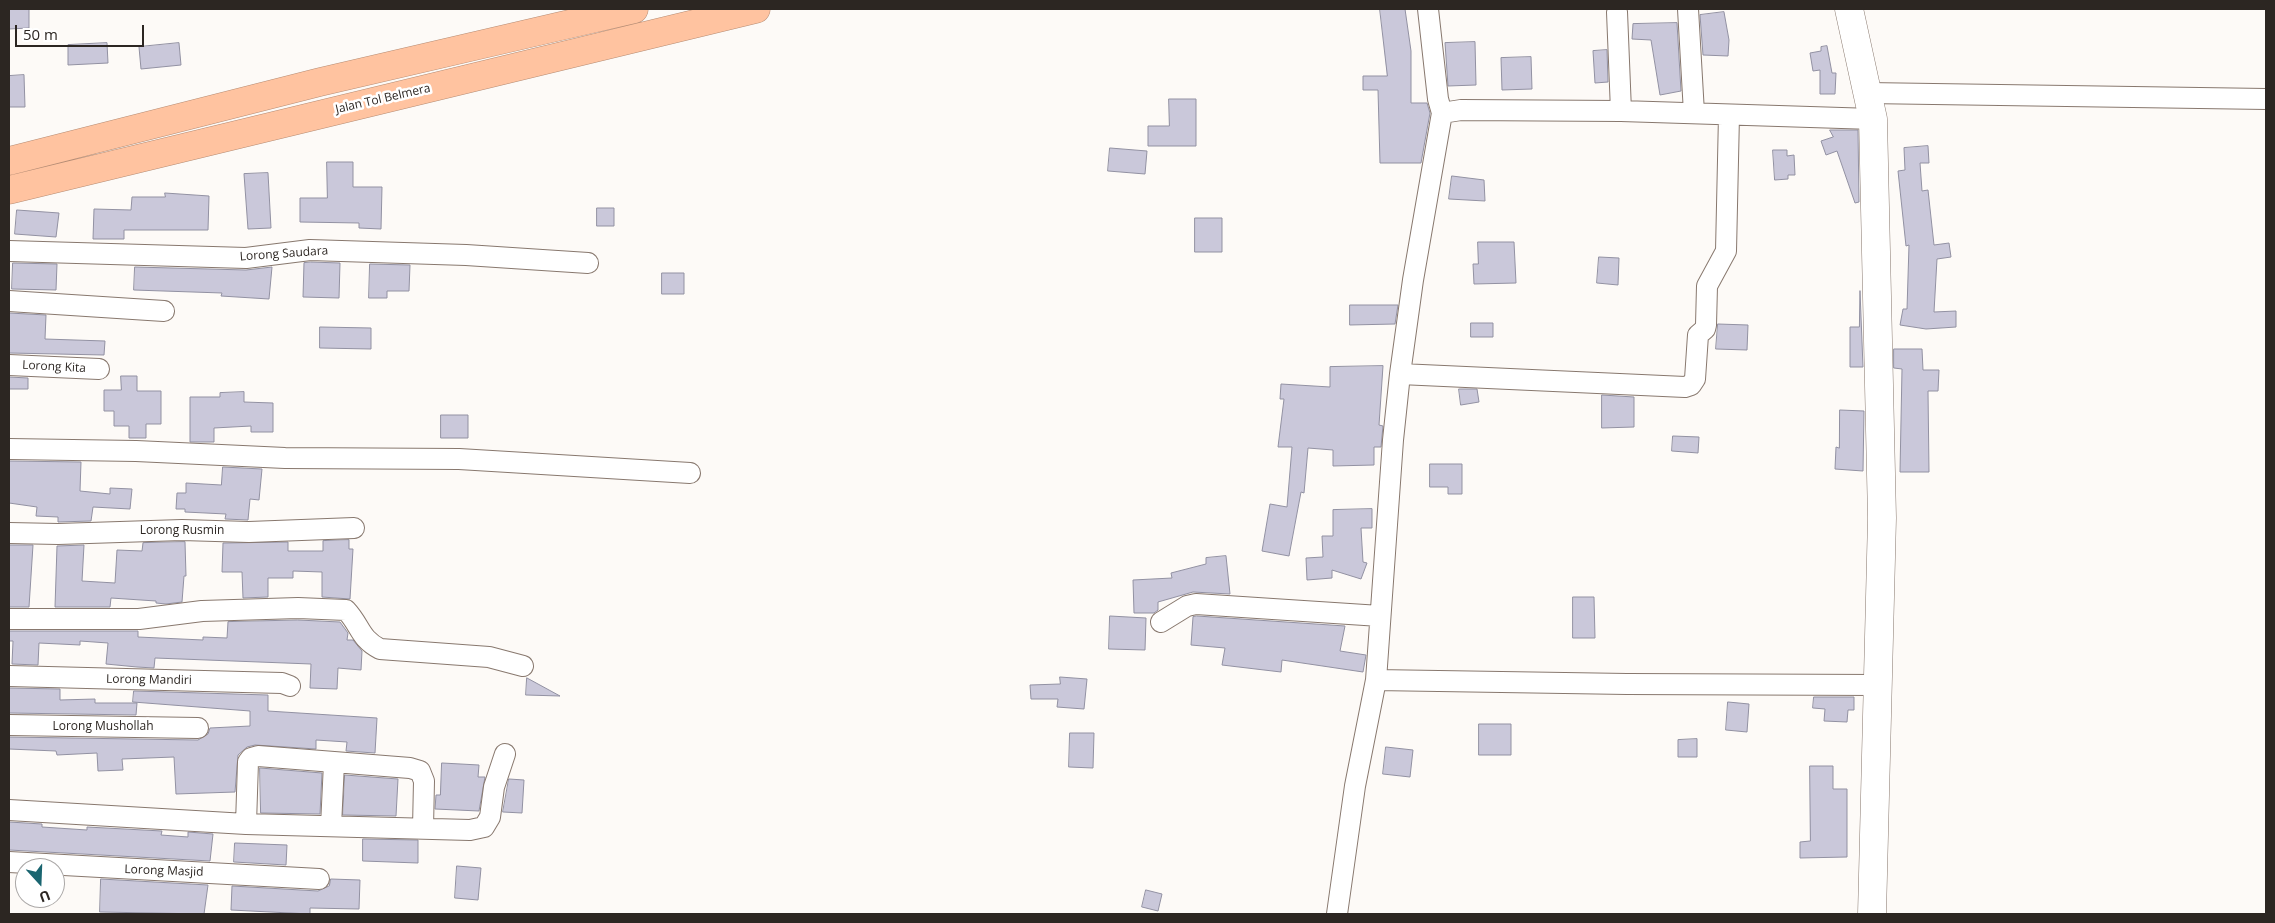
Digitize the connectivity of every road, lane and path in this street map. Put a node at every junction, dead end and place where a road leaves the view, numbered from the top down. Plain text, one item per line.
1 (634, 9) edge
2 (756, 9) edge
3 (1428, 9) edge
4 (1688, 9) edge
5 (1849, 9) edge
6 (1617, 12) dead end
7 (1867, 93) junction
8 (2266, 98) edge
9 (1621, 111) junction
10 (1442, 113) junction
11 (1694, 113) junction
12 (1729, 115) junction
13 (1873, 119) junction
14 (9, 161) edge
15 (9, 190) edge
16 (9, 251) edge
17 (588, 263) dead end
18 (9, 302) edge
19 (164, 311) dead end
20 (9, 365) edge
21 (99, 369) dead end
22 (1400, 374) junction
23 (9, 449) edge
24 (690, 473) dead end
25 (354, 528) dead end
26 (9, 533) edge
27 (1380, 616) junction
28 (9, 619) edge
29 (1161, 622) dead end
30 (522, 666) dead end
31 (9, 676) edge
32 (1376, 680) junction
33 (1877, 685) junction
34 (290, 686) dead end
35 (9, 725) edge
36 (198, 728) dead end
37 (505, 754) dead end
38 (334, 762) junction
39 (9, 810) edge
40 (246, 824) junction
41 (331, 826) junction
42 (423, 828) junction
43 (9, 862) edge
44 (319, 879) dead end
45 (1337, 914) edge
46 (1872, 914) edge

1 - 14 highway
2 - 15 highway, Jalan Tol Belmera
3 - 10 street
4 - 11 street
5 - 7 street
6 - 9 street
7 - 8 street
7 - 13 street
9 - 10 street
9 - 11 street
10 - 22 street
11 - 12 street
12 - 13 street
12 - 22 street
13 - 33 street
16 - 17 street, Lorong Saudara
18 - 19 street
20 - 21 street, Lorong Kita
22 - 27 street
23 - 24 street
25 - 26 street, Lorong Rusmin
27 - 29 street
27 - 32 street
28 - 30 street
31 - 34 street, Lorong Mandiri
32 - 33 street
32 - 45 street
33 - 46 street
35 - 36 street, Lorong Mushollah
37 - 42 street
38 - 40 street
38 - 41 street
38 - 42 street
39 - 40 street
40 - 41 street
41 - 42 street
43 - 44 street, Lorong Masjid

